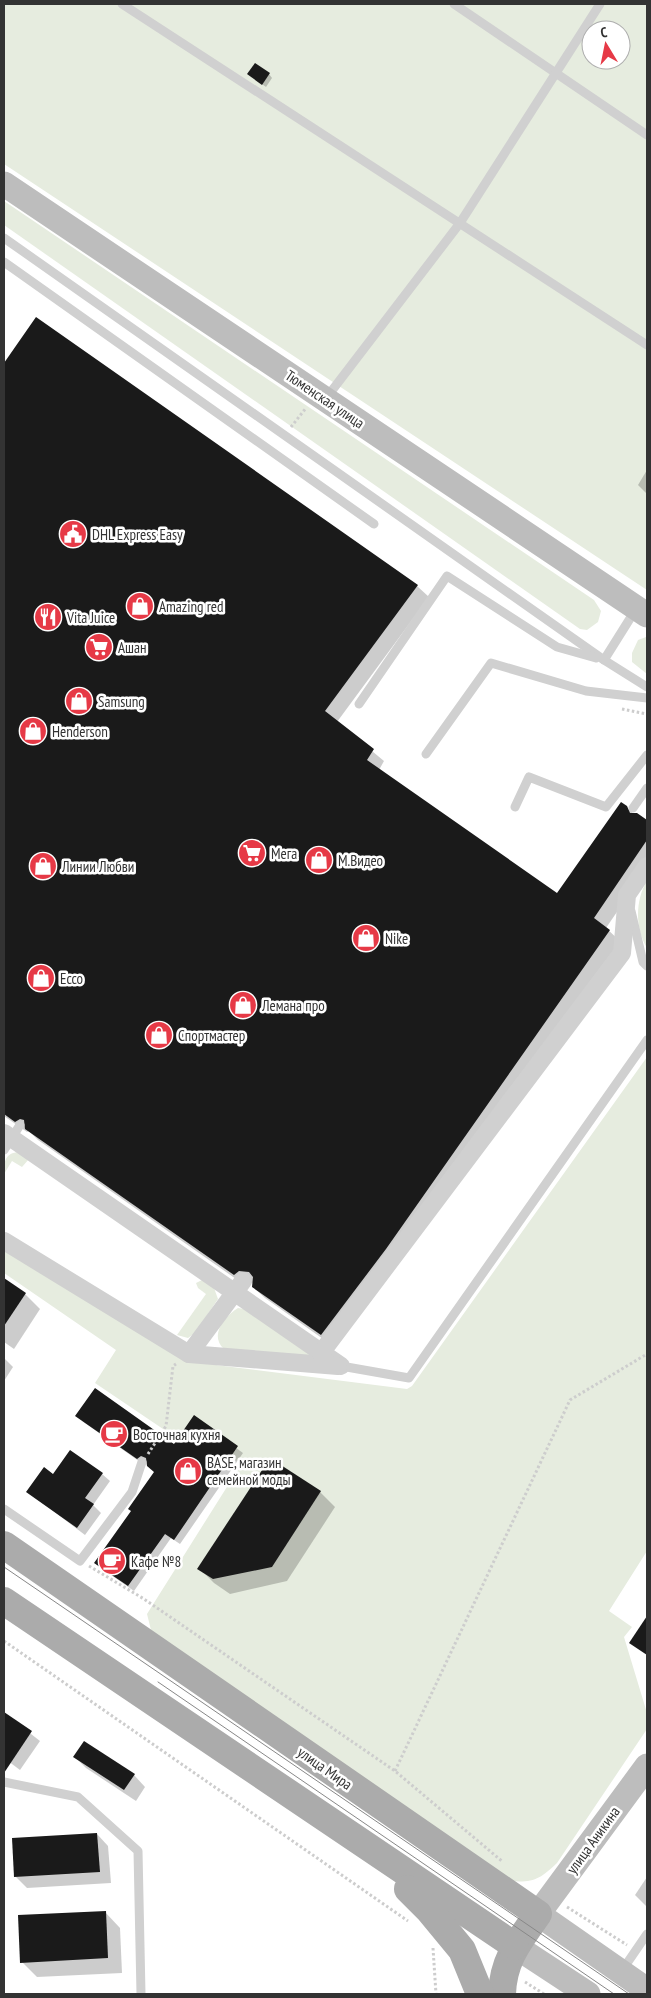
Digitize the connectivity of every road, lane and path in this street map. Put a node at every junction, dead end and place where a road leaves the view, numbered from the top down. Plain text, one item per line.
1 (122, 4) edge
2 (454, 4) edge
3 (600, 4) edge
4 (556, 73) junction
5 (647, 135) edge
6 (4, 184) edge
7 (460, 223) junction
8 (4, 238) edge
9 (4, 262) edge
10 (647, 345) edge
11 (326, 400) junction
12 (374, 524) dead end
13 (642, 611) edge
14 (604, 660) junction
15 (647, 687) edge
16 (647, 698) edge
17 (359, 704) dead end
18 (426, 754) dead end
19 (647, 755) edge
20 (647, 788) edge
21 (514, 807) dead end
22 (633, 808) dead end
23 (647, 866) edge
24 (627, 895) junction
25 (647, 966) edge
26 (647, 1040) edge
27 (10, 1137) edge
28 (4, 1240) edge
29 (239, 1287) junction
30 (321, 1353) junction
31 (190, 1354) junction
32 (647, 1354) edge
33 (173, 1366) dead end
34 (342, 1366) junction
35 (142, 1462) joint
36 (4, 1509) edge
37 (4, 1545) edge
38 (80, 1561) junction
39 (4, 1601) edge
40 (4, 1640) edge
41 (647, 1766) edge
42 (395, 1771) junction
43 (4, 1782) edge
44 (362, 1844) junction
45 (506, 1864) dead end
46 (544, 1906) junction
47 (416, 1926) dead end
48 (647, 1934) edge
49 (515, 1946) junction
50 (432, 1947) dead end
51 (636, 1950) junction
52 (621, 1972) junction
53 (502, 1983) edge
54 (647, 1990) edge
55 (141, 1994) edge
56 (436, 1994) edge
57 (480, 1994) edge
58 (544, 1994) edge
59 (588, 1994) edge

1 - 7 lane
2 - 4 lane
3 - 4 lane
4 - 5 lane
4 - 7 lane
6 - 11 street, Тюменская улица
7 - 10 lane
7 - 11 lane
8 - 14 lane
9 - 12 lane
11 - 13 street, Тюменская улица
13 - 14 lane
14 - 15 lane
14 - 17 lane
16 - 18 lane
19 - 21 lane
20 - 22 lane
23 - 24 street
24 - 25 lane
24 - 30 street
26 - 34 lane
27 - 29 street
28 - 31 street
29 - 30 street
29 - 31 street
30 - 34 street
31 - 34 street
32 - 42 path
33 - 35 path
35 - 38 lane
36 - 38 lane
37 - 46 main road, улица Мира
38 - 42 path
39 - 44 main road
40 - 47 path
41 - 46 street, улица Аникина
42 - 45 path
43 - 55 lane
44 - 49 main road
44 - 57 main road
46 - 49 main road
46 - 51 path
46 - 52 street, улица Мира
48 - 51 lane
49 - 53 main road
49 - 59 street
50 - 56 path
51 - 52 lane
52 - 54 street, улица Мира
53 - 58 path

